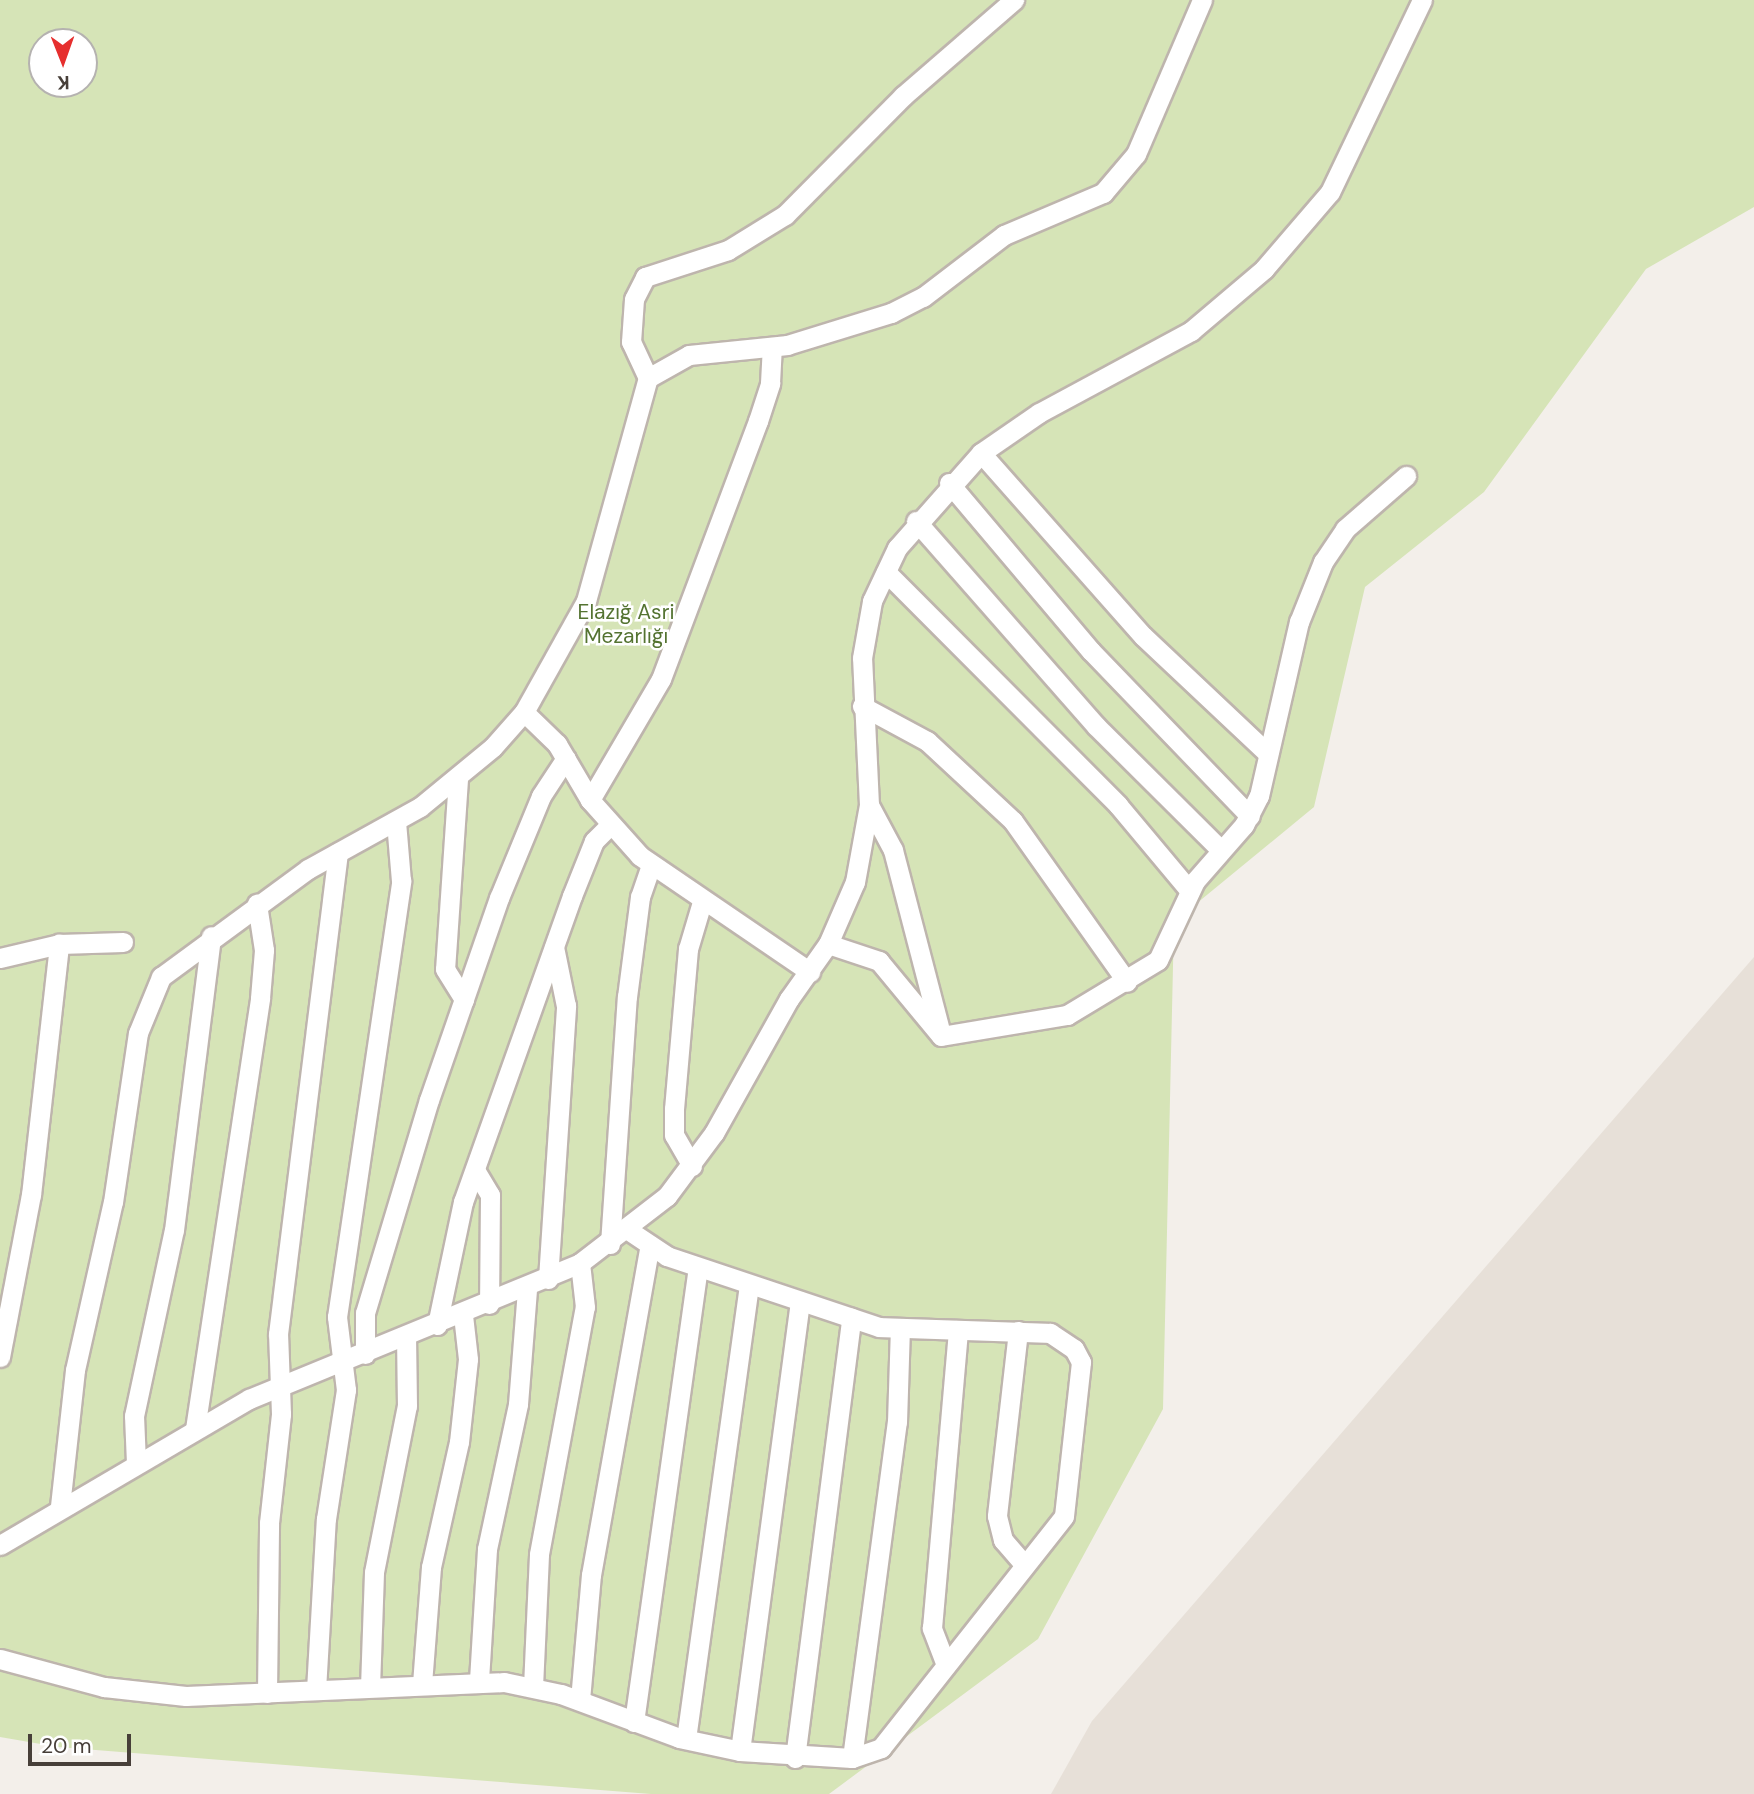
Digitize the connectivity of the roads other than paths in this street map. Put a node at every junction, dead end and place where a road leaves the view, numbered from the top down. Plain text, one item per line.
1 (1014, 0) edge
2 (1202, 0) edge
3 (1422, 0) edge
4 (772, 347) junction
5 (648, 378) junction
6 (981, 453) junction
7 (1406, 476) dead end
8 (949, 482) junction
9 (916, 521) junction
10 (886, 572) junction
11 (862, 706) junction
12 (524, 712) junction
13 (1268, 754) junction
14 (566, 758) junction
15 (458, 779) junction
16 (590, 800) junction
17 (869, 805) junction
18 (1250, 816) junction
19 (396, 821) junction
20 (610, 825) junction
21 (1221, 850) junction
22 (338, 853) junction
23 (652, 865) junction
24 (1190, 891) junction
25 (702, 902) junction
26 (257, 904) junction
27 (211, 936) junction
28 (124, 942) dead end
29 (59, 944) junction
30 (828, 944) junction
31 (554, 946) junction
32 (0, 958) edge
33 (810, 972) junction
34 (1127, 982) junction
35 (464, 1000) junction
36 (941, 1036) junction
37 (692, 1166) junction
38 (475, 1170) junction
39 (628, 1230) junction
40 (610, 1244) junction
41 (650, 1245) junction
42 (580, 1263) junction
43 (698, 1267) junction
44 (548, 1279) junction
45 (749, 1284) junction
46 (527, 1289) junction
47 (800, 1301) junction
48 (489, 1304) junction
49 (463, 1315) junction
50 (851, 1318) junction
51 (437, 1325) junction
52 (900, 1328) junction
53 (958, 1329) junction
54 (1018, 1331) junction
55 (406, 1337) junction
56 (365, 1353) junction
57 (0, 1357) edge
58 (342, 1362) junction
59 (279, 1388) junction
60 (194, 1429) junction
61 (136, 1464) junction
62 (60, 1506) junction
63 (0, 1545) edge
64 (1025, 1565) junction
65 (0, 1659) edge
66 (946, 1665) junction
67 (480, 1680) junction
68 (422, 1684) junction
69 (370, 1687) junction
70 (533, 1687) junction
71 (316, 1690) junction
72 (267, 1693) junction
73 (580, 1700) junction
74 (634, 1722) junction
75 (686, 1739) junction
76 (740, 1751) junction
77 (795, 1758) junction
78 (852, 1758) junction

1 - 5 lane
2 - 4 lane
3 - 6 lane
4 - 5 lane
4 - 16 lane
5 - 12 lane
6 - 8 lane
6 - 13 lane
7 - 13 lane
8 - 9 lane
8 - 18 lane
9 - 10 lane
9 - 21 lane
10 - 11 lane
10 - 24 lane
11 - 17 lane
11 - 34 lane
12 - 14 lane
12 - 15 lane
13 - 18 lane
14 - 16 lane
14 - 35 lane
15 - 19 lane
15 - 35 lane
16 - 20 lane
17 - 30 lane
17 - 36 lane
18 - 21 lane
19 - 22 lane
19 - 58 lane
20 - 23 lane
20 - 31 lane
21 - 24 lane
22 - 26 lane
22 - 59 lane
23 - 25 lane
23 - 40 lane
24 - 34 lane
25 - 33 lane
25 - 37 lane
26 - 27 lane
26 - 60 lane
27 - 61 lane
27 - 62 lane
28 - 29 lane
29 - 32 lane
29 - 57 lane
30 - 33 lane
30 - 36 lane
31 - 38 lane
31 - 44 lane
33 - 37 lane
34 - 36 lane
35 - 56 lane
37 - 39 lane
38 - 48 lane
38 - 51 lane
39 - 40 lane
39 - 41 lane
40 - 42 lane
41 - 43 lane
41 - 73 lane
42 - 44 lane
42 - 70 lane
43 - 45 lane
43 - 74 lane
44 - 46 lane
45 - 47 lane
45 - 75 lane
46 - 48 lane
46 - 67 lane
47 - 50 lane
47 - 76 lane
48 - 49 lane
49 - 51 lane
49 - 68 lane
50 - 52 lane
50 - 77 lane
51 - 55 lane
52 - 53 lane
52 - 78 lane
53 - 54 lane
53 - 66 lane
54 - 64 lane
54 - 64 lane
55 - 56 lane
55 - 69 lane
56 - 58 lane
58 - 59 lane
58 - 71 lane
59 - 60 lane
59 - 72 lane
60 - 61 lane
61 - 62 lane
62 - 63 lane
64 - 66 lane
65 - 72 lane
66 - 78 lane
67 - 68 lane
67 - 70 lane
68 - 69 lane
69 - 71 lane
70 - 73 lane
71 - 72 lane
73 - 74 lane
74 - 75 lane
75 - 76 lane
76 - 77 lane
77 - 78 lane

